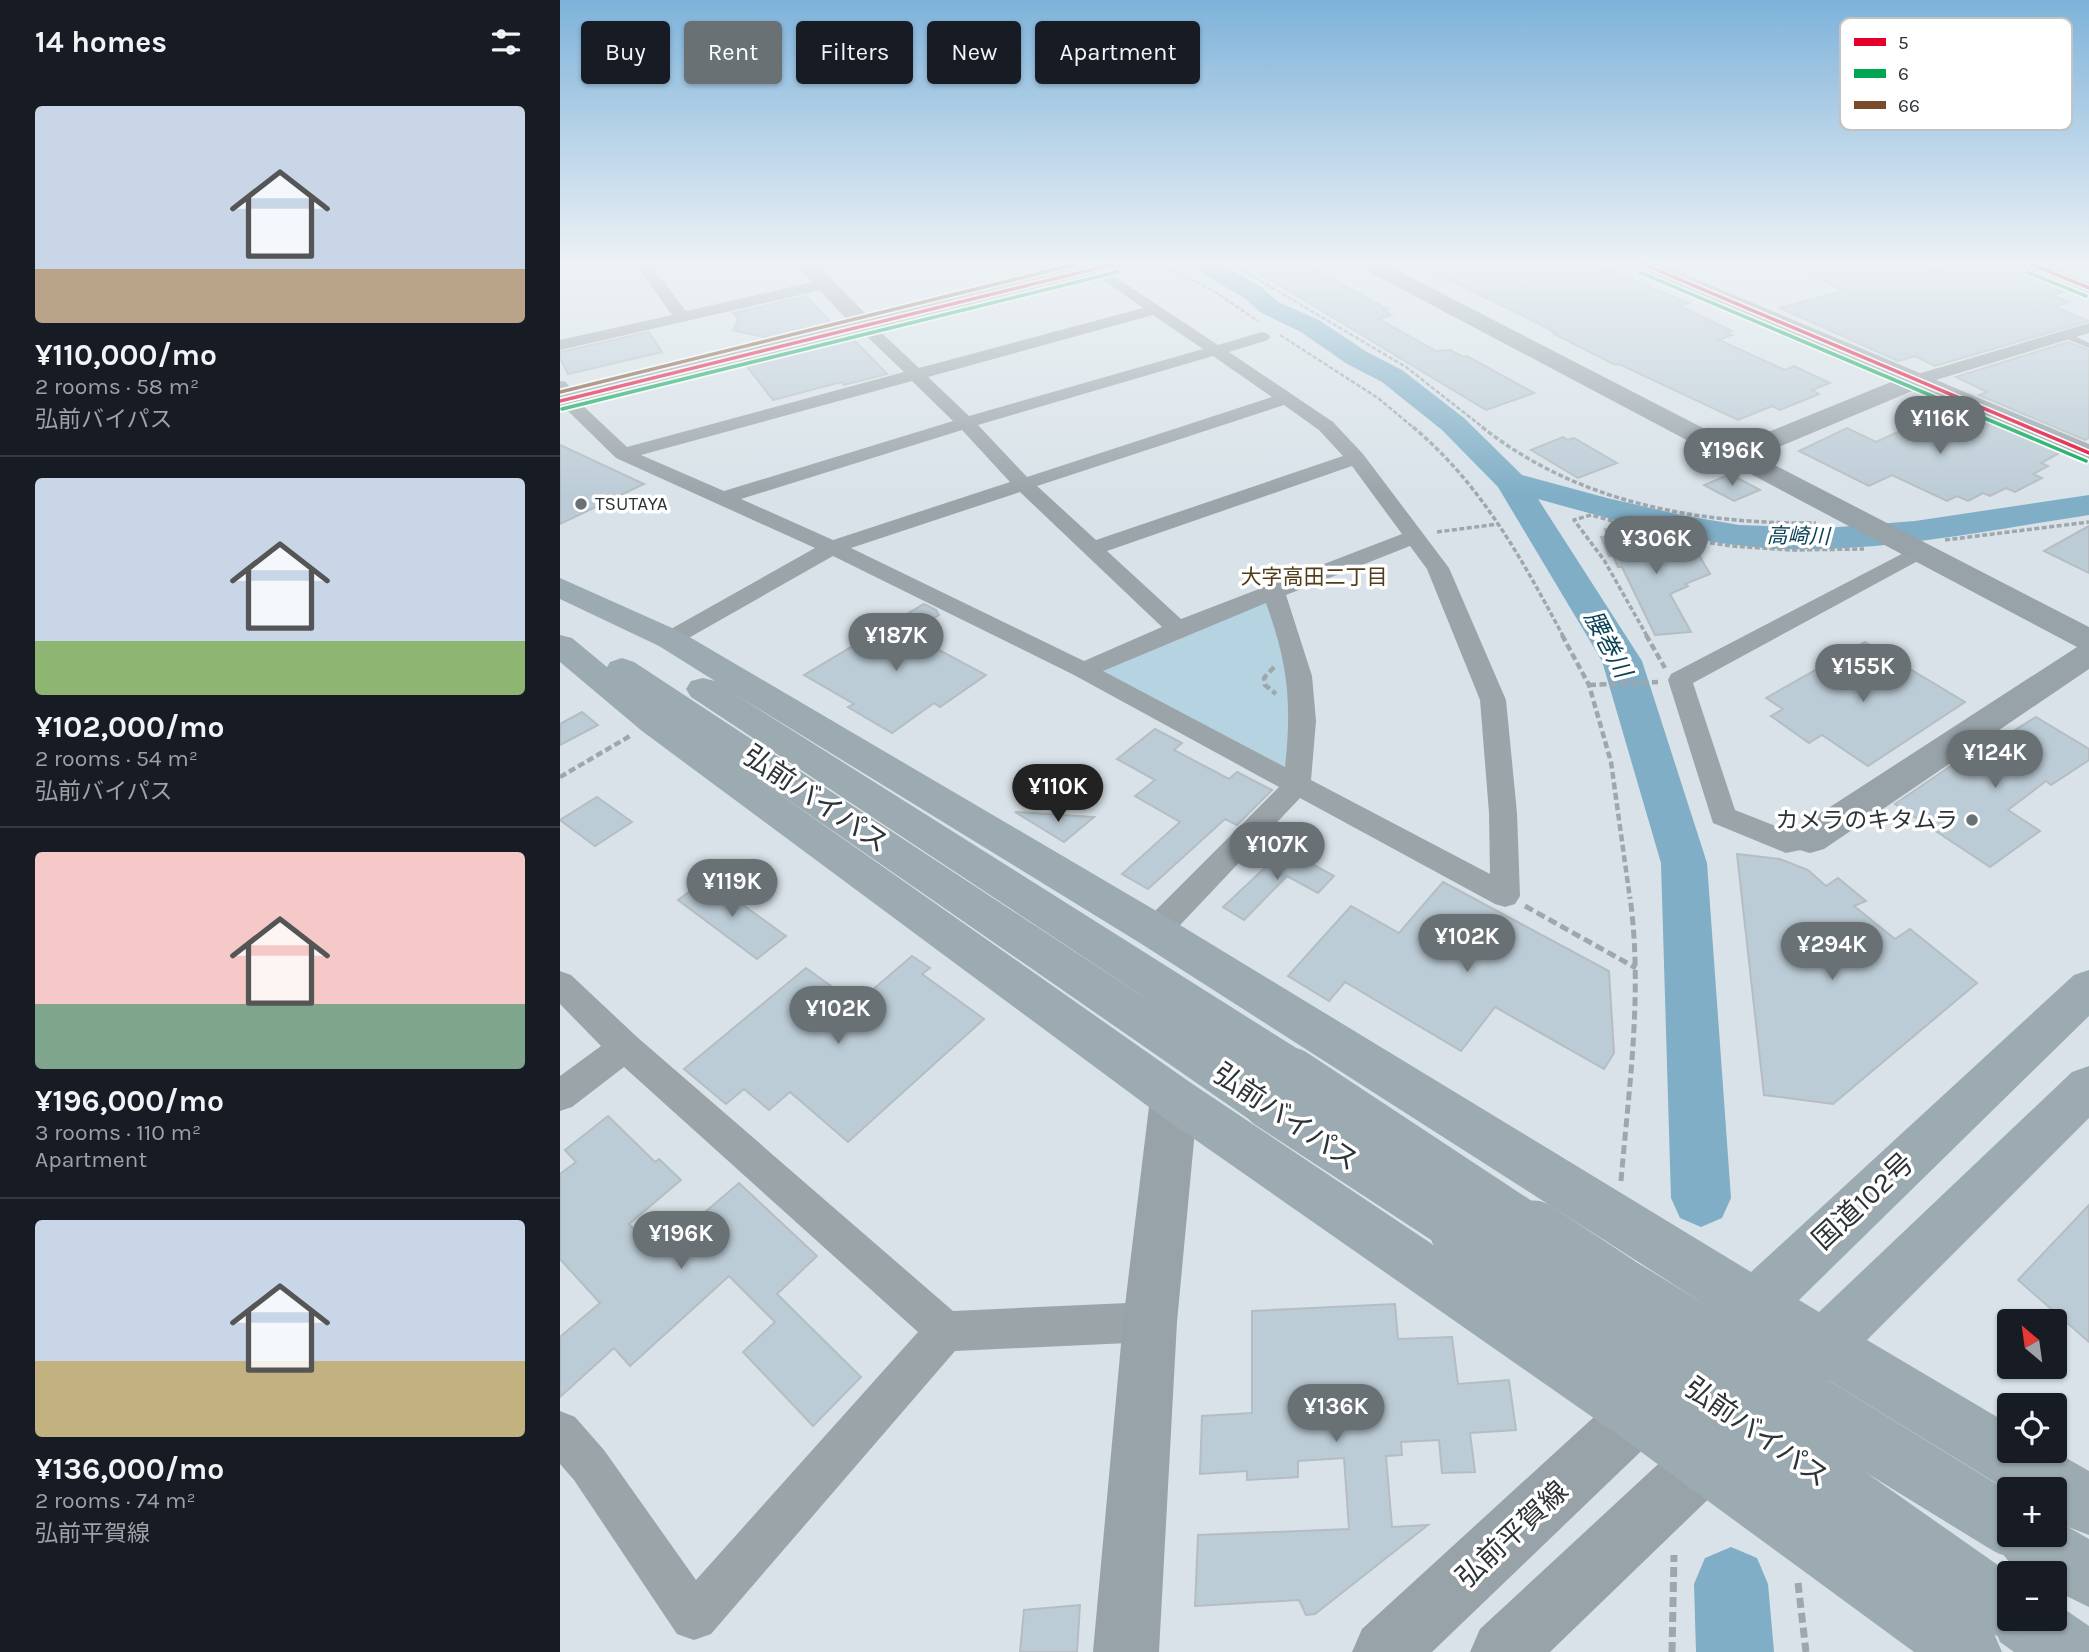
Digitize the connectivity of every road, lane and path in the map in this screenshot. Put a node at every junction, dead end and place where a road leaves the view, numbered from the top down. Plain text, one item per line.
1 (799, 341) edge
2 (881, 341) edge
3 (1040, 341) edge
4 (1202, 341) edge
5 (1247, 341) edge
6 (1362, 341) edge
7 (1517, 341) edge
8 (1825, 341) edge
9 (2045, 341) edge
10 (1215, 350) junction
11 (916, 375) junction
12 (1917, 380) junction
13 (563, 395) edge
14 (1287, 398) junction
15 (966, 423) junction
16 (2089, 453) edge
17 (623, 454) junction
18 (1736, 455) junction
19 (1356, 458) junction
20 (1024, 485) junction
21 (723, 498) junction
22 (1859, 520) junction
23 (2089, 522) edge
24 (1498, 524) dead end
25 (1416, 536) junction
26 (832, 547) junction
27 (1910, 547) junction
28 (1091, 549) junction
29 (560, 587) edge
30 (1273, 591) junction
31 (560, 596) edge
32 (560, 628) edge
33 (1178, 629) junction
34 (670, 639) junction
35 (2089, 640) edge
36 (560, 645) edge
37 (2089, 654) edge
38 (1083, 670) junction
39 (1666, 670) dead end
40 (1664, 681) dead end
41 (1589, 685) dead end
42 (630, 736) dead end
43 (560, 778) edge
44 (1297, 785) junction
45 (1810, 839) joint
46 (1505, 896) junction
47 (1155, 931) junction
48 (1636, 968) dead end
49 (560, 984) edge
50 (2089, 988) edge
51 (625, 1047) junction
52 (2089, 1087) edge
53 (1280, 1088) junction
54 (560, 1096) edge
55 (1174, 1098) junction
56 (1756, 1305) junction
57 (1150, 1322) junction
58 (946, 1331) junction
59 (1823, 1345) junction
60 (1638, 1415) junction
61 (560, 1432) edge
62 (1703, 1463) junction
63 (2089, 1505) edge
64 (1997, 1519) edge
65 (2044, 1547) edge
66 (1674, 1555) dead end
67 (1797, 1574) dead end
68 (2089, 1575) edge
69 (1997, 1601) edge
70 (2040, 1631) edge
71 (1126, 1652) edge
72 (1385, 1652) edge
73 (1503, 1652) edge
74 (1672, 1652) edge
75 (1806, 1652) edge
76 (1969, 1652) edge
77 (2070, 1652) edge

1 - 13 street
2 - 11 street
3 - 11 street
4 - 10 street
5 - 10 street
6 - 22 path
7 - 18 street
8 - 12 street
9 - 12 street
10 - 14 street
10 - 15 street
11 - 15 street
11 - 17 street
12 - 16 street
12 - 18 street
13 - 17 street
14 - 19 street
14 - 20 street
15 - 20 street
15 - 21 street
17 - 21 street
18 - 22 street
19 - 25 street
19 - 28 street
20 - 26 street
20 - 28 street
21 - 26 street
22 - 27 street
23 - 27 path
24 - 25 path
25 - 30 street
25 - 46 street
26 - 34 street
26 - 38 street
27 - 35 street
27 - 39 path
27 - 45 street
28 - 33 street
29 - 34 highway
30 - 33 street
30 - 44 street
31 - 53 highway, 弘前バイパス
32 - 53 highway, 弘前バイパス
33 - 38 street
34 - 47 highway
36 - 55 highway
37 - 45 street
38 - 44 street
40 - 41 path
42 - 43 path
44 - 46 street
44 - 47 street
46 - 48 path
47 - 56 highway
49 - 51 street
50 - 56 highway, 国道102号
51 - 54 street
51 - 58 street
52 - 59 highway
53 - 64 highway, 弘前バイパス, bridge
53 - 69 highway, 弘前バイパス, bridge
55 - 57 street
55 - 60 highway
56 - 59 highway
56 - 60 highway, 国道102号
57 - 58 street
57 - 71 street
58 - 61 street
59 - 62 highway
59 - 63 highway
60 - 62 highway
60 - 72 street, 弘前平賀線
62 - 73 street
62 - 76 highway
65 - 68 highway
66 - 74 path
67 - 75 path
70 - 77 highway

